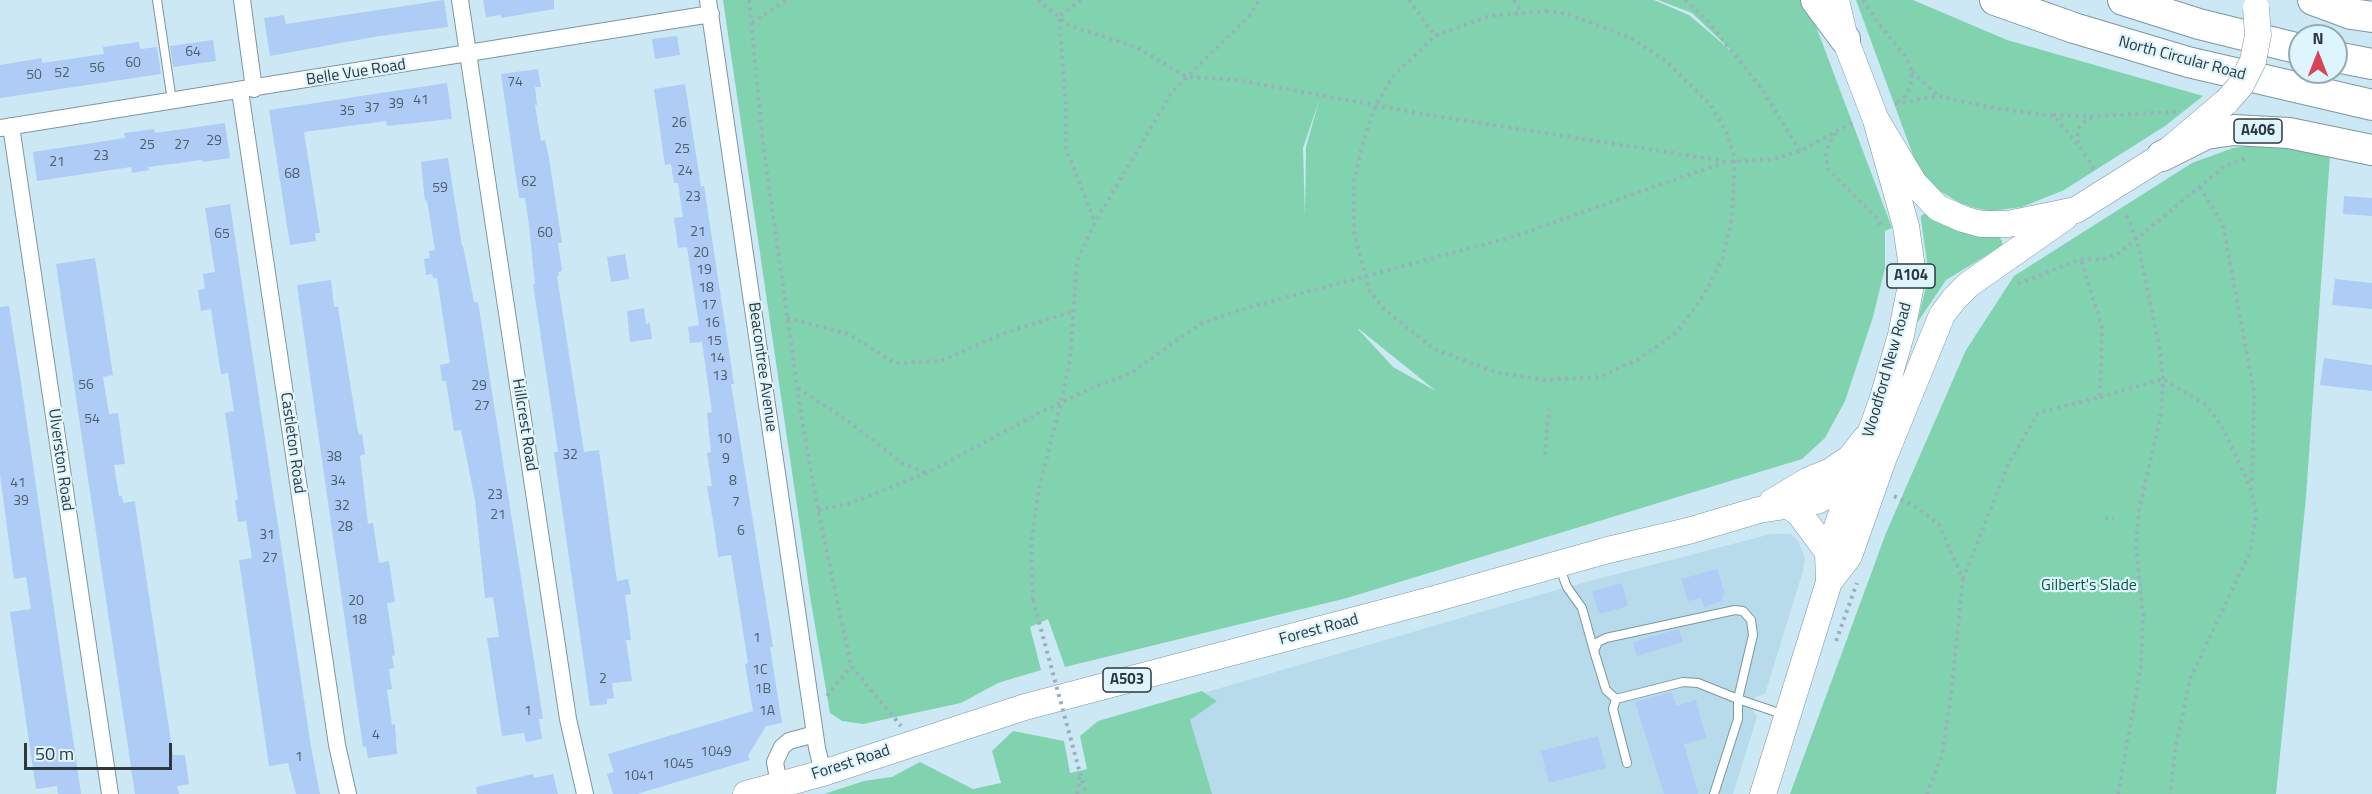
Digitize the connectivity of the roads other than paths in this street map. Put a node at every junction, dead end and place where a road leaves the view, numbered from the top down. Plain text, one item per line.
1 (157, 0) edge
2 (242, 0) edge
3 (460, 0) edge
4 (1816, 0) edge
5 (1836, 0) edge
6 (1995, 0) edge
7 (2123, 0) edge
8 (2313, 0) edge
9 (2255, 4) edge
10 (709, 7) edge
11 (2372, 17) edge
12 (1845, 39) junction
13 (2288, 46) edge
14 (468, 54) junction
15 (2348, 59) edge
16 (2372, 64) edge
17 (247, 90) junction
18 (172, 101) junction
19 (2372, 105) edge
20 (1864, 122) junction
21 (6, 127) edge
22 (2372, 150) edge
23 (2162, 156) junction
24 (2076, 210) junction
25 (1872, 430) junction
26 (1884, 457) junction
27 (1855, 478) junction
28 (1789, 506) junction
29 (1760, 510) junction
30 (1828, 552) junction
31 (1559, 565) junction
32 (1829, 582) junction
33 (1594, 651) junction
34 (1616, 699) junction
35 (1738, 699) junction
36 (1788, 716) junction
37 (815, 734) junction
38 (1627, 763) dead end
39 (823, 773) junction
40 (779, 785) junction
41 (110, 794) edge
42 (348, 794) edge
43 (585, 794) edge
44 (746, 794) edge
45 (1714, 794) edge
46 (1763, 794) edge

1 - 18 lane
2 - 17 street, Castleton Road
3 - 14 street, Hillcrest Road
4 - 12 highway
5 - 12 main road
6 - 19 highway, North Circular Road
7 - 13 highway
8 - 11 highway
9 - 23 main road, Woodford New Road, bridge
10 - 14 street, Belle Vue Road
10 - 37 street, Beacontree Avenue
12 - 20 main road
14 - 17 street, Belle Vue Road
14 - 43 street, Hillcrest Road
15 - 16 highway
17 - 18 street, Belle Vue Road
17 - 42 street, Castleton Road
18 - 21 street, Belle Vue Road
20 - 24 main road
20 - 25 main road, Woodford New Road / A104
21 - 41 street, Ulverston Road
22 - 23 highway, A406
23 - 24 main road, Woodford New Road
24 - 26 main road, Woodford New Road / A104
25 - 27 main road, Woodford New Road / A104
25 - 29 main road, A503
26 - 27 main road, Forest Road / A503
26 - 32 main road, Woodford New Road / A104
27 - 28 main road, Forest Road / A503
27 - 30 main road, Woodford New Road / A104
28 - 29 main road, Forest Road / A503
28 - 30 main road
29 - 31 main road, Forest Road / A503
30 - 32 main road, Woodford New Road / A104
31 - 33 lane
31 - 39 main road, Forest Road / A503
32 - 36 main road, Woodford New Road / A104
33 - 34 lane
33 - 35 lane
34 - 35 lane
34 - 38 lane
35 - 36 lane
35 - 45 lane
36 - 46 main road, Woodford New Road / A104
37 - 39 street, Beacontree Avenue
37 - 40 street
39 - 40 main road, Forest Road / A503
40 - 44 main road, Forest Road / A503

